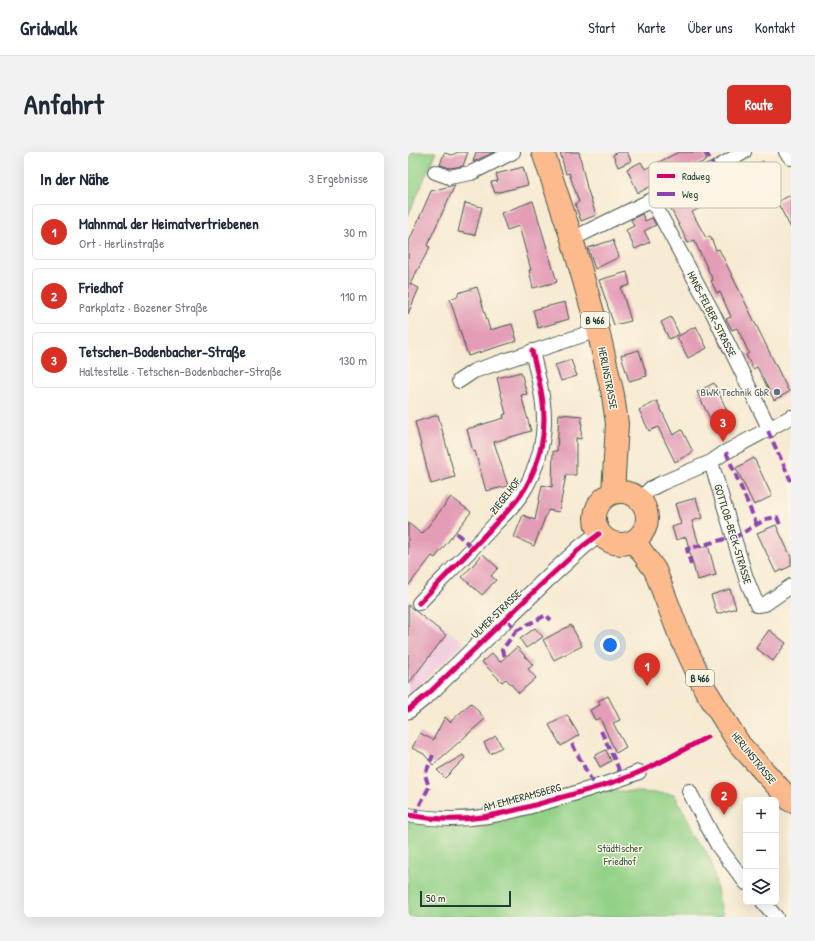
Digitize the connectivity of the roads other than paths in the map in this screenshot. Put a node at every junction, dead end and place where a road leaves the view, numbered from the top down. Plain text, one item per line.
1 (513, 152) edge
2 (543, 152) edge
3 (744, 152) edge
4 (786, 152) edge
5 (791, 158) edge
6 (725, 162) edge
7 (434, 172) dead end
8 (649, 201) edge
9 (656, 208) edge
10 (572, 239) junction
11 (598, 330) junction
12 (532, 350) junction
13 (459, 380) dead end
14 (791, 417) edge
15 (770, 430) junction
16 (711, 462) junction
17 (613, 493) junction
18 (639, 501) junction
19 (600, 534) junction
20 (634, 541) junction
21 (791, 586) edge
22 (419, 603) dead end
23 (408, 710) edge
24 (639, 772) dead end
25 (689, 791) dead end
26 (791, 802) edge
27 (408, 815) edge
28 (743, 879) edge
29 (766, 905) edge
30 (776, 917) edge

1 - 7 street
2 - 10 main road, HERLINSTRASSE / B 466
3 - 6 street
4 - 5 street
8 - 10 street
9 - 15 street, HANS-FELBER-STRASSE
10 - 11 main road, HERLINSTRASSE / B 466
11 - 12 street
11 - 17 main road, HERLINSTRASSE / B 466
12 - 13 street
12 - 22 street, ZIEGELHOF
14 - 15 street
15 - 16 street
16 - 18 street
16 - 21 street, GOTTLOB-BECK-STRASSE
17 - 18 main road
17 - 19 main road
18 - 20 main road
19 - 20 main road
19 - 23 street, ULMER STRASSE
20 - 26 main road, HERLINSTRASSE / B 466
24 - 27 street, AM EMMERAMSBERG
25 - 28 street
29 - 30 street

